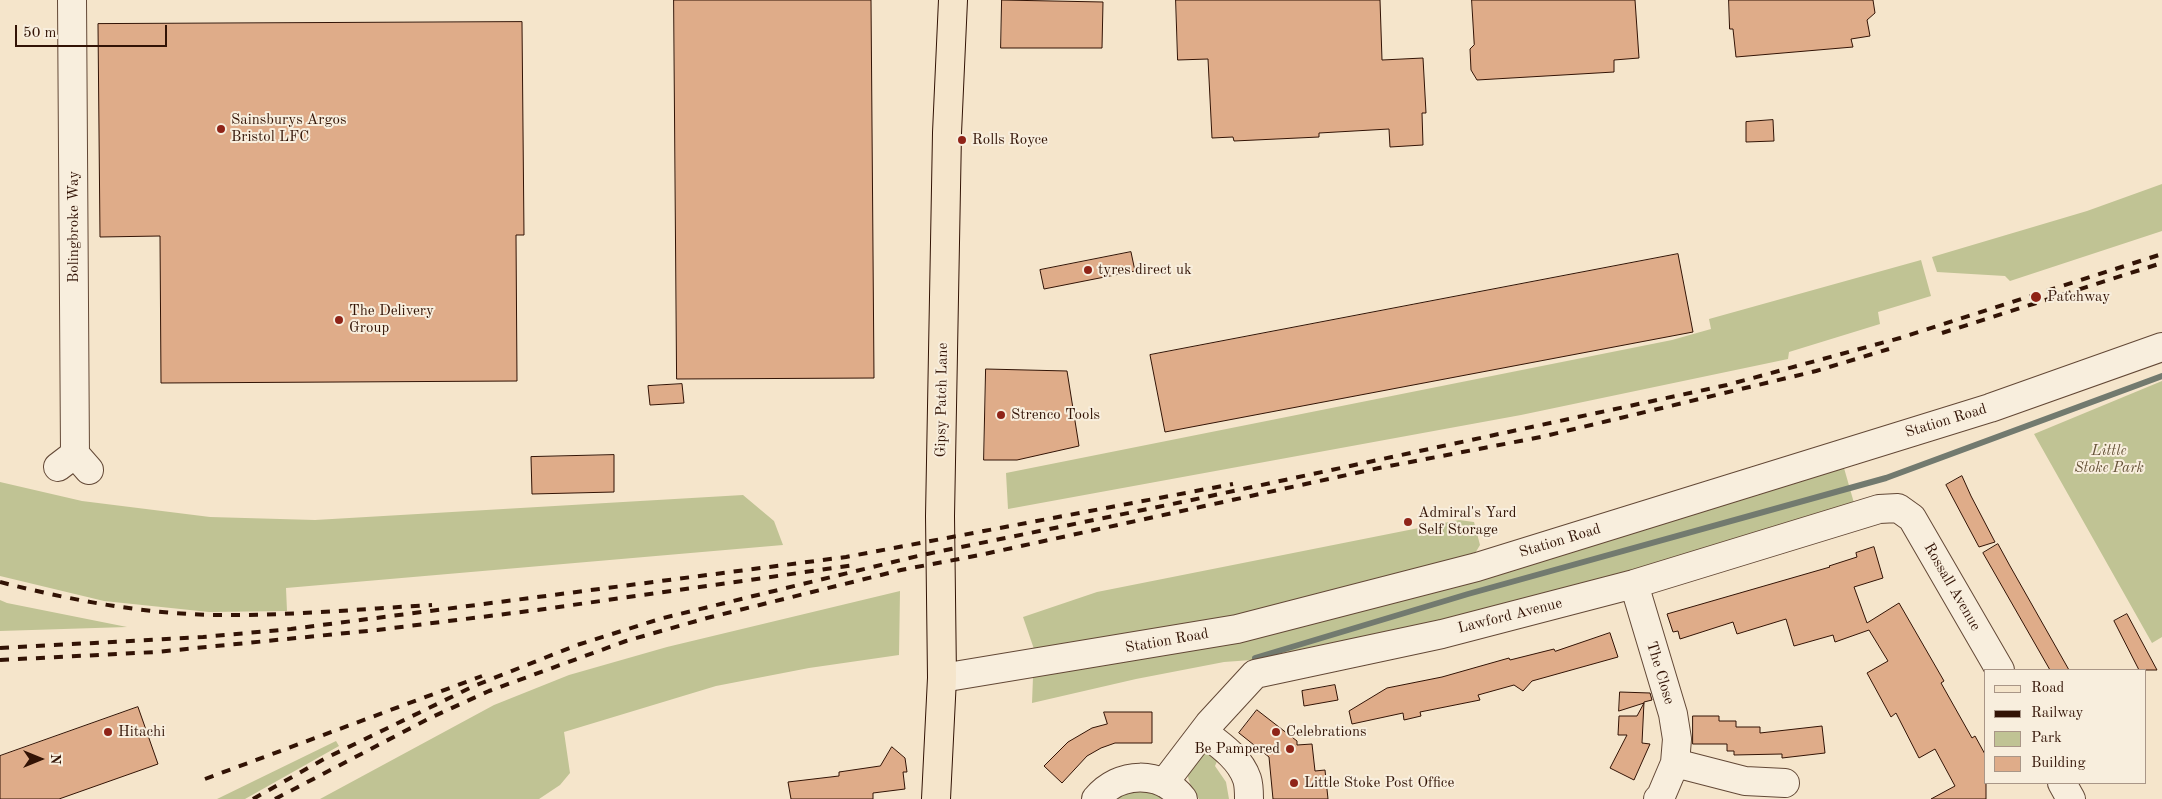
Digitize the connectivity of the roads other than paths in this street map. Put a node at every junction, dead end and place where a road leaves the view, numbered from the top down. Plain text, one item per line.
1 (72, 0) edge
2 (953, 0) edge
3 (2162, 347) edge
4 (74, 464) dead end
5 (1898, 508) joint
6 (1634, 584) junction
7 (1999, 669) edge
8 (942, 678) junction
9 (1203, 732) junction
10 (1675, 762) junction
11 (2063, 784) edge
12 (1769, 788) edge
13 (1174, 791) edge
14 (936, 799) edge
15 (1096, 799) edge
16 (1249, 799) edge
17 (1658, 799) edge
18 (2071, 799) edge

1 - 4 street, Bolingbroke Way
2 - 8 main road, Gipsy Patch Lane
3 - 8 street, Station Road
5 - 6 street, Lawford Avenue
5 - 7 street, Rossall Avenue
6 - 9 street, Lawford Avenue
6 - 10 street, The Close
8 - 14 main road, Gipsy Patch Lane
9 - 13 street, Lawford Avenue
9 - 16 street
10 - 12 street
10 - 17 street, The Close
11 - 18 street
13 - 15 street

